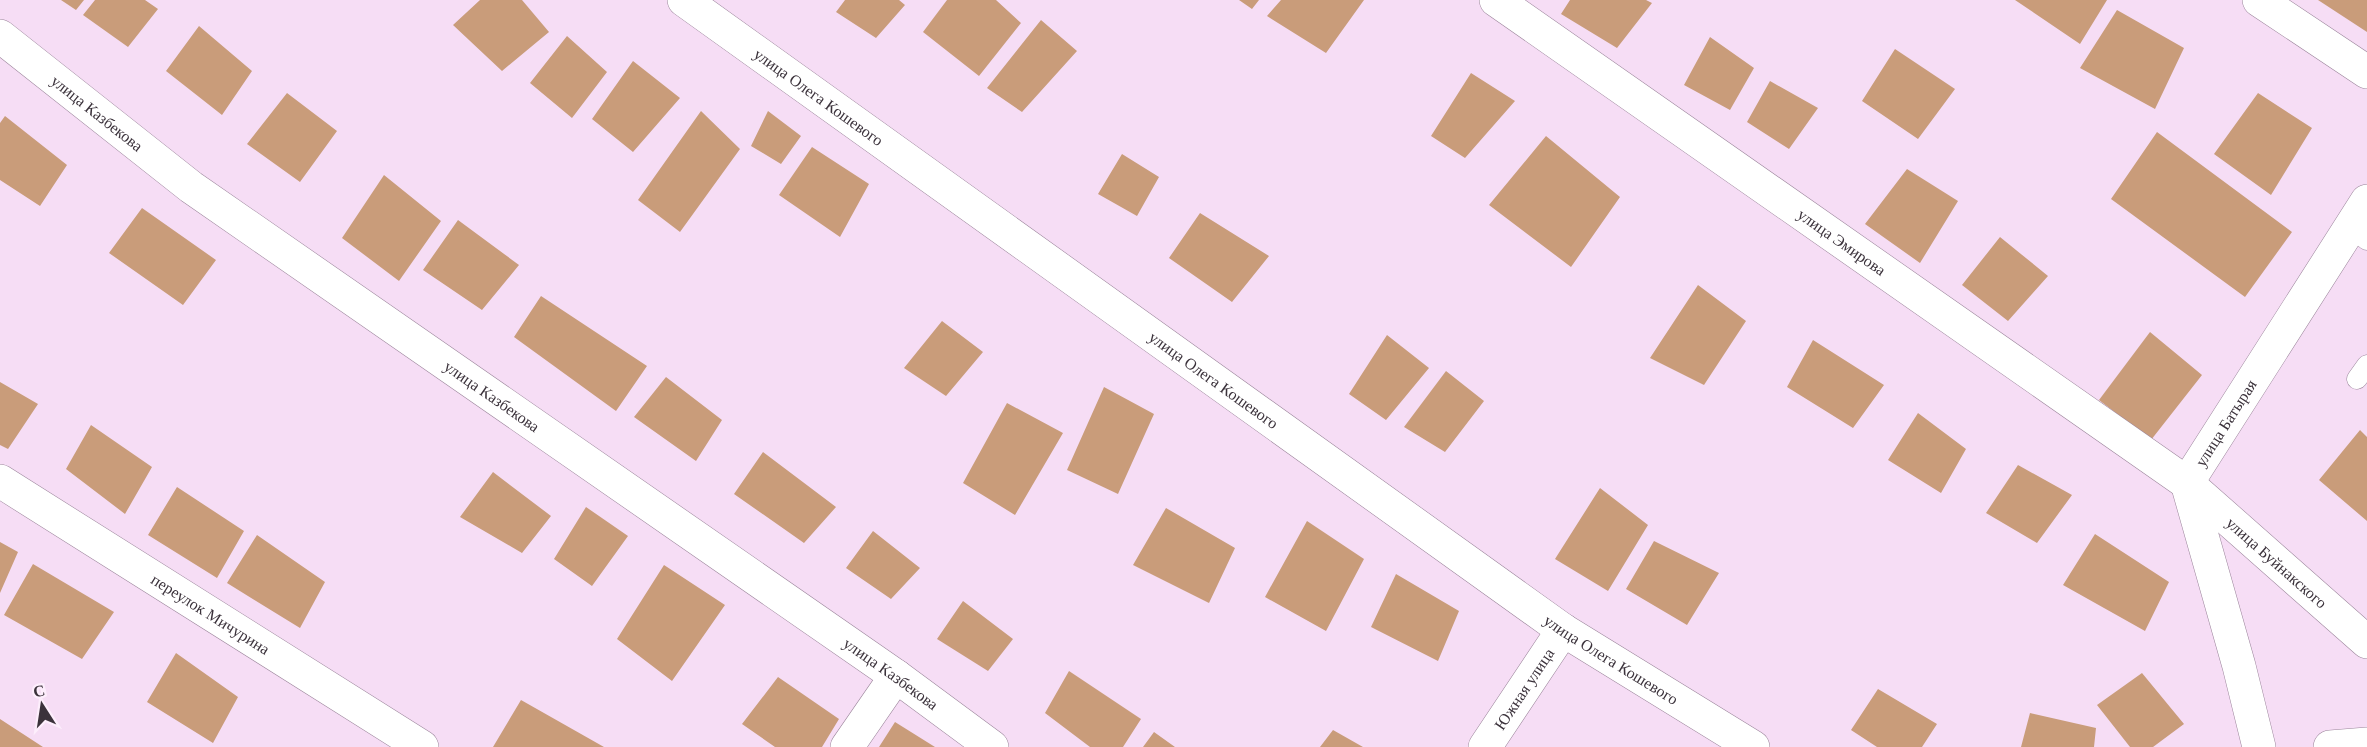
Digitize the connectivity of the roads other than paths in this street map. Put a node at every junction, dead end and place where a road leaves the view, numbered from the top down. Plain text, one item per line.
1 (684, 0) edge
2 (1496, 0) edge
3 (2259, 0) edge
4 (0, 36) edge
5 (2367, 72) edge
6 (2361, 222) edge
7 (0, 481) edge
8 (2187, 483) junction
9 (1563, 630) junction
10 (2367, 642) edge
11 (896, 676) junction
12 (2367, 744) edge
13 (422, 747) edge
14 (847, 747) edge
15 (992, 747) edge
16 (1485, 747) edge
17 (1753, 747) edge
18 (2259, 747) edge
19 (2330, 747) edge

1 - 9 street, улица Олега Кошевого
2 - 8 street, улица Эмирова
3 - 5 street
4 - 11 street, улица Казбекова
6 - 8 street, улица Батырая
7 - 13 street, переулок Мичурина
8 - 10 street, улица Буйнакского
8 - 18 street, улица Батырая
9 - 16 street, Южная улица
9 - 17 street, улица Олега Кошевого
11 - 14 street
11 - 15 street, улица Казбекова
12 - 19 street

